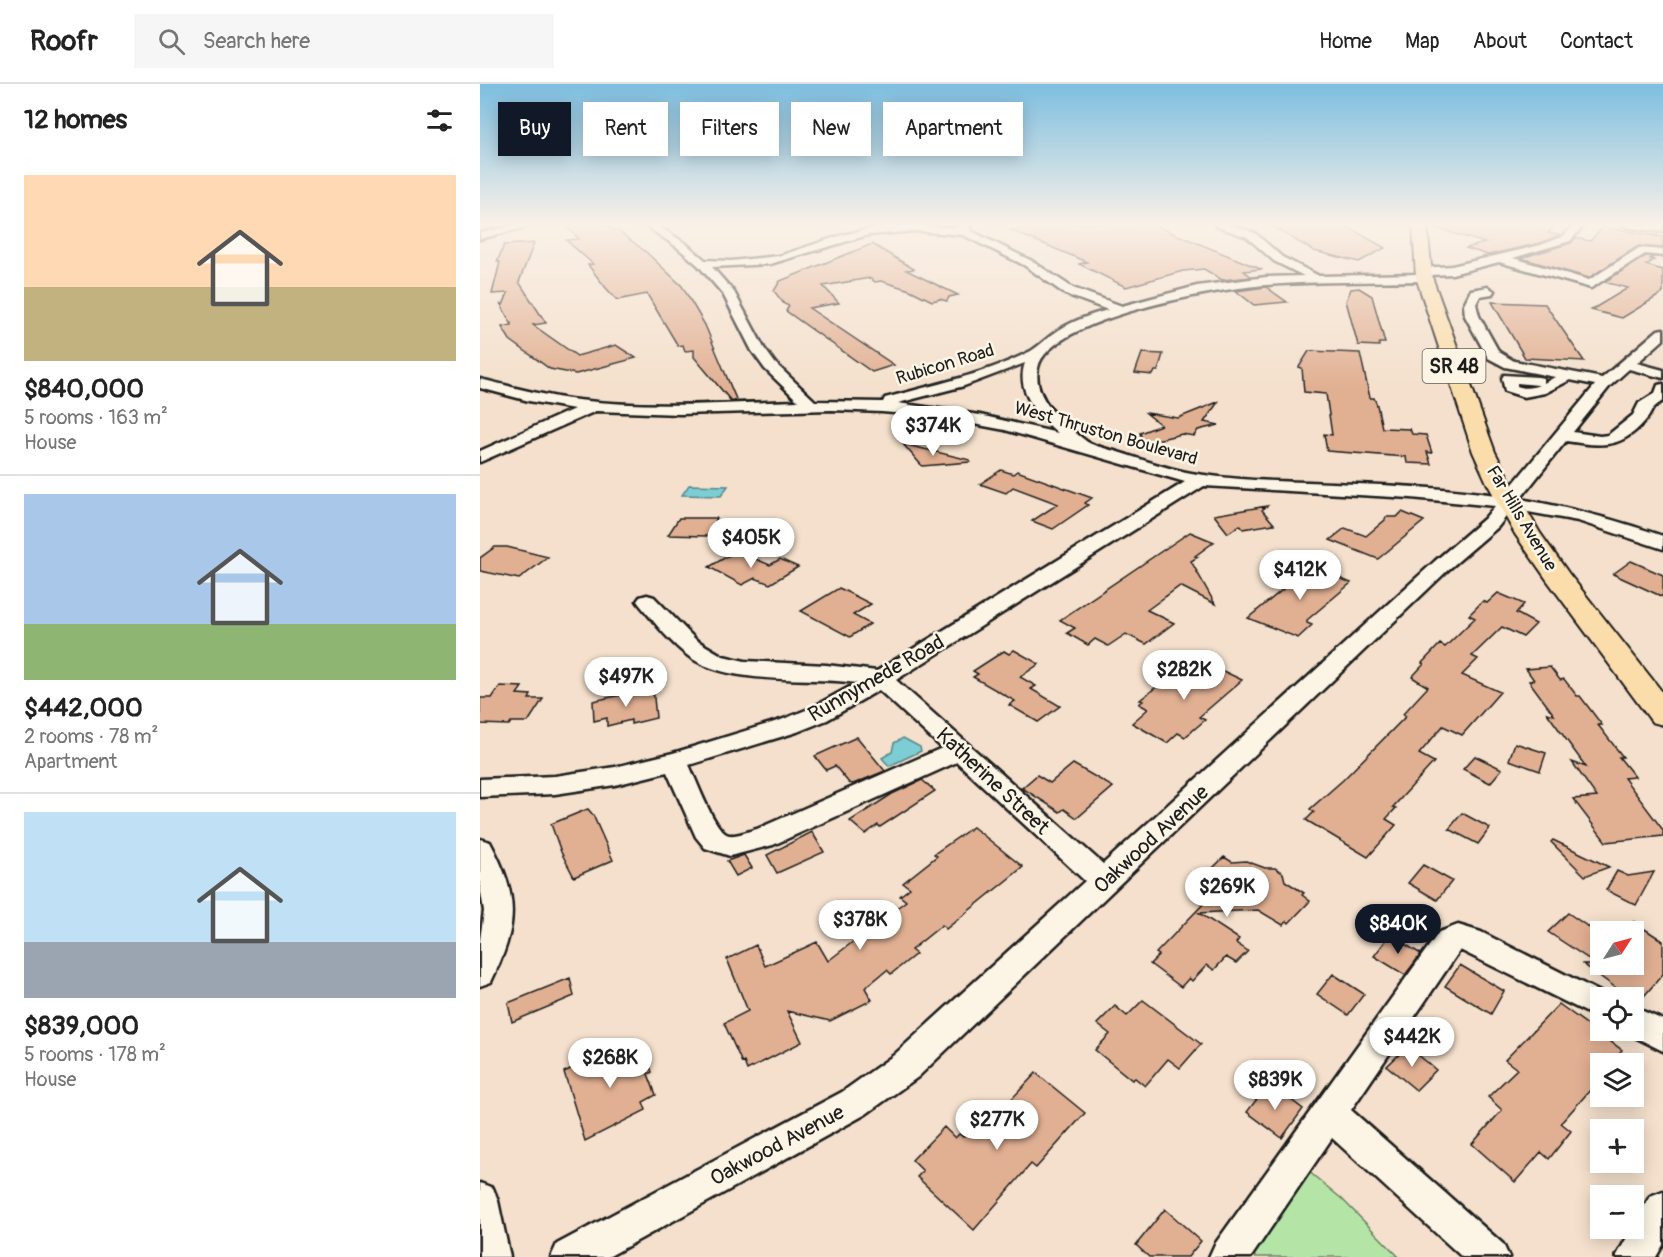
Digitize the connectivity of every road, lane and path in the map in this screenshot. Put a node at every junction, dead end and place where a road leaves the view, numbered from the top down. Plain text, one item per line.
1 (720, 279) edge
2 (1051, 279) edge
3 (1299, 279) edge
4 (1425, 279) edge
5 (1572, 279) edge
6 (1599, 279) edge
7 (1488, 291) dead end
8 (1120, 310) junction
9 (1663, 333) edge
10 (1037, 353) junction
11 (1626, 364) junction
12 (1663, 374) edge
13 (1568, 375) junction
14 (480, 382) edge
15 (1606, 383) junction
16 (1553, 384) dead end
17 (1663, 388) edge
18 (596, 405) junction
19 (810, 405) junction
20 (863, 406) junction
21 (1563, 436) junction
22 (1090, 448) junction
23 (480, 457) edge
24 (1201, 480) junction
25 (1509, 502) junction
26 (1663, 543) edge
27 (647, 601) dead end
28 (881, 679) junction
29 (1663, 716) edge
30 (960, 750) junction
31 (675, 761) junction
32 (480, 788) edge
33 (480, 849) edge
34 (1105, 882) junction
35 (480, 973) edge
36 (1590, 1000) edge
37 (1644, 1027) edge
38 (1663, 1036) edge
39 (1329, 1113) junction
40 (480, 1201) edge
41 (491, 1257) edge
42 (570, 1257) edge
43 (1228, 1257) edge
44 (1490, 1257) edge

1 - 19 street
2 - 8 street
3 - 8 street, Rubicon Road
4 - 25 main road, Far Hills Avenue / SR 48
5 - 6 street
7 - 13 street
8 - 10 street, Rubicon Road
9 - 11 street, Oakwood Avenue
10 - 20 street, Rubicon Road
10 - 22 street
11 - 12 street
11 - 15 street, Oakwood Avenue
13 - 15 street
13 - 16 street
14 - 18 street, West Thruston Boulevard
15 - 21 street, Oakwood Avenue
17 - 21 street
18 - 19 street, West Thruston Boulevard
18 - 23 street
19 - 20 street, West Thruston Boulevard
20 - 22 street, West Thruston Boulevard
21 - 25 street, Oakwood Avenue
22 - 24 street, West Thruston Boulevard
24 - 25 street, West Thruston Boulevard
24 - 28 street, Runnymede Road
25 - 26 street, West Thruston Boulevard
25 - 29 main road, Far Hills Avenue / SR 48
25 - 34 street, Oakwood Avenue
27 - 28 street
28 - 30 street, Katherine Street
28 - 31 street, Runnymede Road
30 - 31 street
30 - 34 street, Katherine Street
31 - 32 street, Runnymede Road
33 - 35 street
34 - 42 street, Oakwood Avenue
36 - 39 street
37 - 38 street
39 - 43 street
39 - 44 street
40 - 41 street

